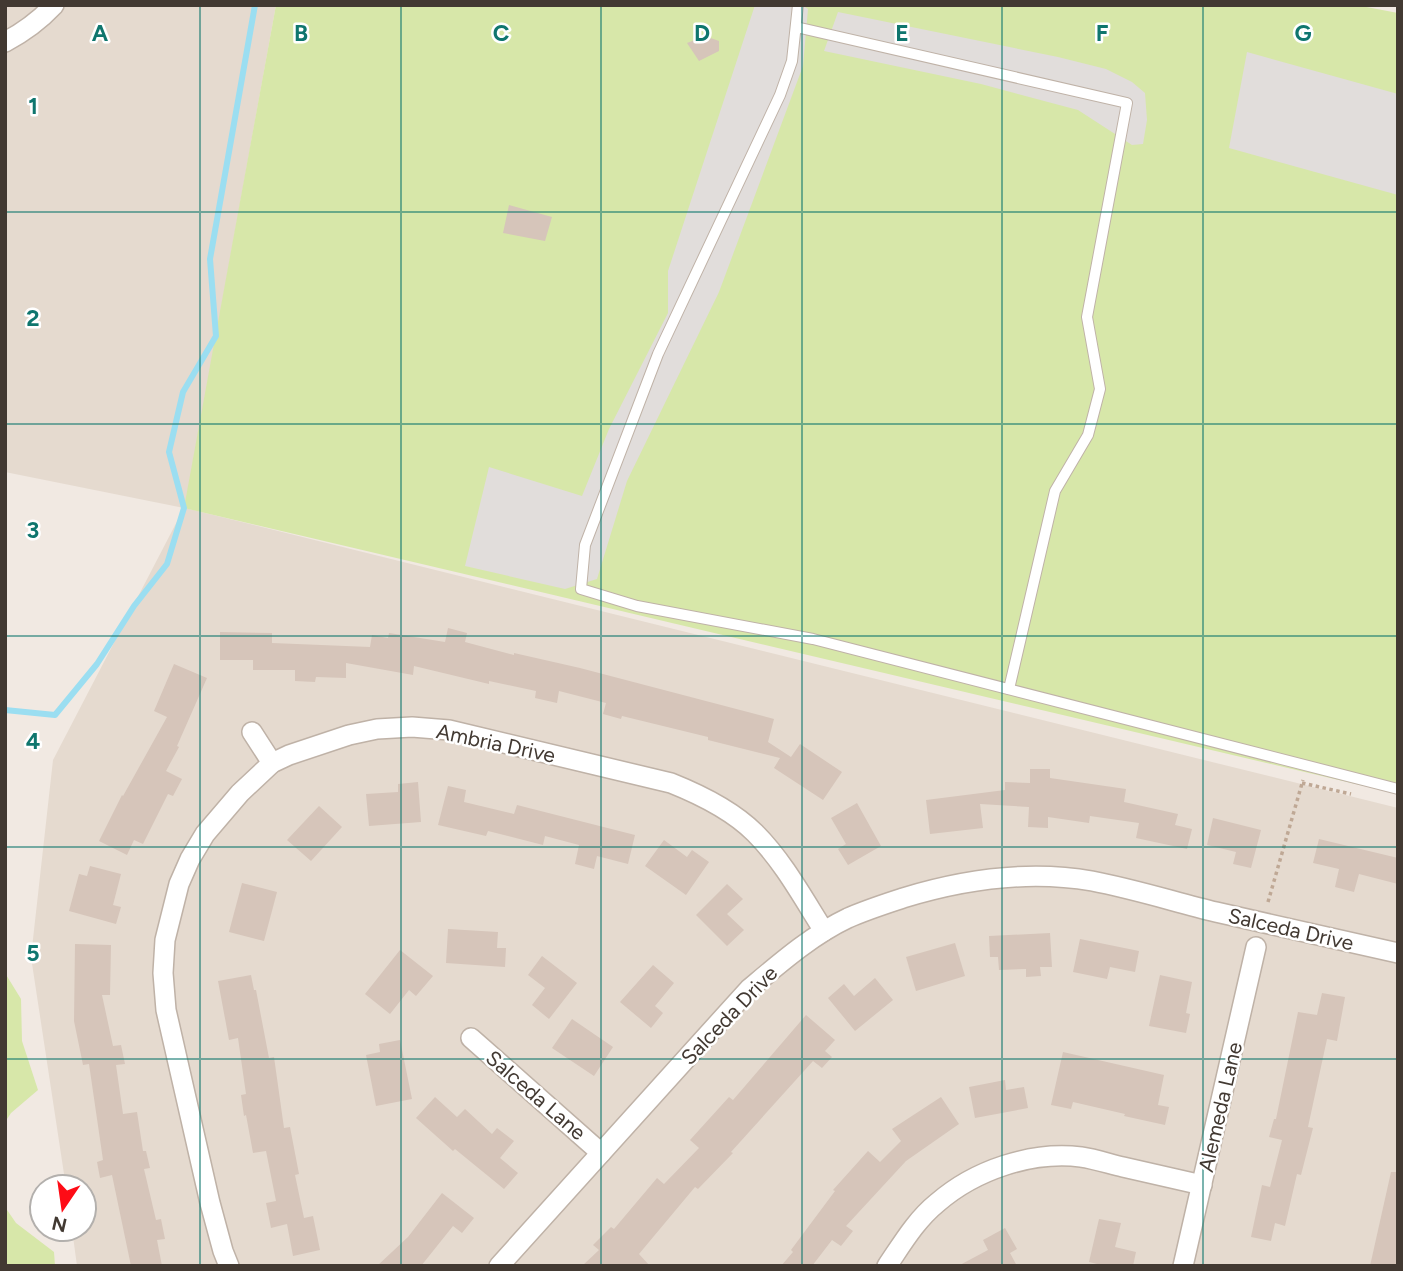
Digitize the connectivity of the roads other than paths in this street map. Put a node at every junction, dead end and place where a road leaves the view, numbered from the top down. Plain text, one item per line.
1 (54, 5) edge
2 (798, 5) edge
3 (796, 27) junction
4 (5, 41) edge
5 (1009, 689) junction
6 (252, 732) dead end
7 (272, 763) junction
8 (1398, 789) edge
9 (824, 931) junction
10 (1256, 947) dead end
11 (1398, 953) edge
12 (471, 1038) dead end
13 (601, 1153) junction
14 (1202, 1185) junction
15 (229, 1266) edge
16 (499, 1266) edge
17 (887, 1266) edge
18 (1183, 1266) edge

1 - 4 street
2 - 3 lane
3 - 5 lane
3 - 5 lane
5 - 8 lane
6 - 7 street
7 - 9 street, Ambria Drive
7 - 15 street, Ambria Drive
9 - 11 street, Salceda Drive
9 - 13 street, Salceda Drive
10 - 14 street, Alemeda Lane
12 - 13 street, Salceda Lane
13 - 16 street, Salceda Drive
14 - 17 street
14 - 18 street, Alemeda Lane

